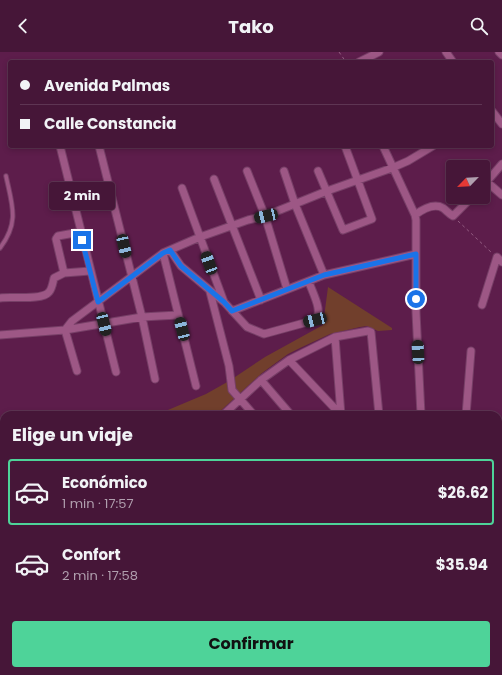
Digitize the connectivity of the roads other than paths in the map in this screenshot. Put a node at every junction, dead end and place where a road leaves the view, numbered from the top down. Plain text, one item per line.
1 (379, 52) edge
2 (499, 52) edge
3 (502, 55) edge
4 (363, 60) edge
5 (494, 116) edge
6 (502, 124) edge
7 (60, 148) edge
8 (100, 148) edge
9 (346, 148) edge
10 (384, 148) edge
11 (429, 148) edge
12 (502, 164) edge
13 (392, 168) junction
14 (247, 171) dead end
15 (284, 171) dead end
16 (318, 171) dead end
17 (6, 176) dead end
18 (490, 178) edge
19 (214, 179) dead end
20 (358, 180) junction
21 (490, 187) edge
22 (182, 188) dead end
23 (111, 191) junction
24 (327, 191) junction
25 (502, 195) edge
26 (73, 201) junction
27 (295, 204) junction
28 (465, 204) edge
29 (415, 215) junction
30 (266, 216) junction
31 (232, 226) junction
32 (80, 232) junction
33 (200, 237) junction
34 (0, 248) edge
35 (167, 251) junction
36 (416, 254) junction
37 (500, 259) edge
38 (90, 271) junction
39 (64, 273) junction
40 (324, 275) junction
41 (131, 277) junction
42 (309, 282) junction
43 (287, 289) junction
44 (210, 292) junction
45 (0, 298) edge
46 (261, 300) junction
47 (98, 302) junction
48 (224, 302) junction
49 (482, 305) dead end
50 (232, 311) junction
51 (178, 315) junction
52 (142, 317) junction
53 (104, 324) junction
54 (65, 330) junction
55 (0, 335) edge
56 (335, 337) junction
57 (470, 351) dead end
58 (289, 360) junction
59 (77, 370) dead end
60 (116, 372) dead end
61 (155, 379) dead end
62 (261, 380) junction
63 (196, 386) dead end
64 (240, 400) junction
65 (228, 411) edge
66 (250, 411) edge
67 (288, 411) edge
68 (337, 411) edge
69 (341, 411) edge
70 (379, 411) edge
71 (422, 411) edge
72 (466, 411) edge

1 - 4 street
2 - 3 street
5 - 6 street
7 - 26 street
8 - 23 street
9 - 20 street
10 - 13 street
11 - 13 street
12 - 18 street
13 - 20 street
13 - 29 street
14 - 30 street
15 - 27 street
16 - 24 street
17 - 34 lane
19 - 31 street
20 - 24 street
20 - 24 street
21 - 25 street
22 - 33 street
23 - 26 street
23 - 41 street
24 - 27 street
26 - 32 street
27 - 30 street
27 - 40 street
28 - 29 street
29 - 36 street
30 - 31 street
30 - 43 street
31 - 33 street
31 - 46 street
32 - 38 street
32 - 39 street
33 - 35 street
33 - 48 street
35 - 41 street
35 - 44 street
35 - 51 street
36 - 40 street
36 - 71 street
37 - 49 street
38 - 39 street
38 - 47 street
39 - 45 street
40 - 42 street
41 - 47 street
41 - 52 street
42 - 43 street
42 - 50 street
43 - 46 street
44 - 48 street
44 - 64 street
46 - 50 street
47 - 53 street
47 - 54 street
48 - 50 street
51 - 52 street
51 - 63 street
52 - 53 street
52 - 61 street
53 - 54 street
53 - 60 street
54 - 55 street
54 - 59 street
56 - 58 street
56 - 69 street
56 - 70 street
57 - 72 street
58 - 62 street
58 - 68 street
62 - 64 street
62 - 67 street
64 - 65 street
64 - 66 street

